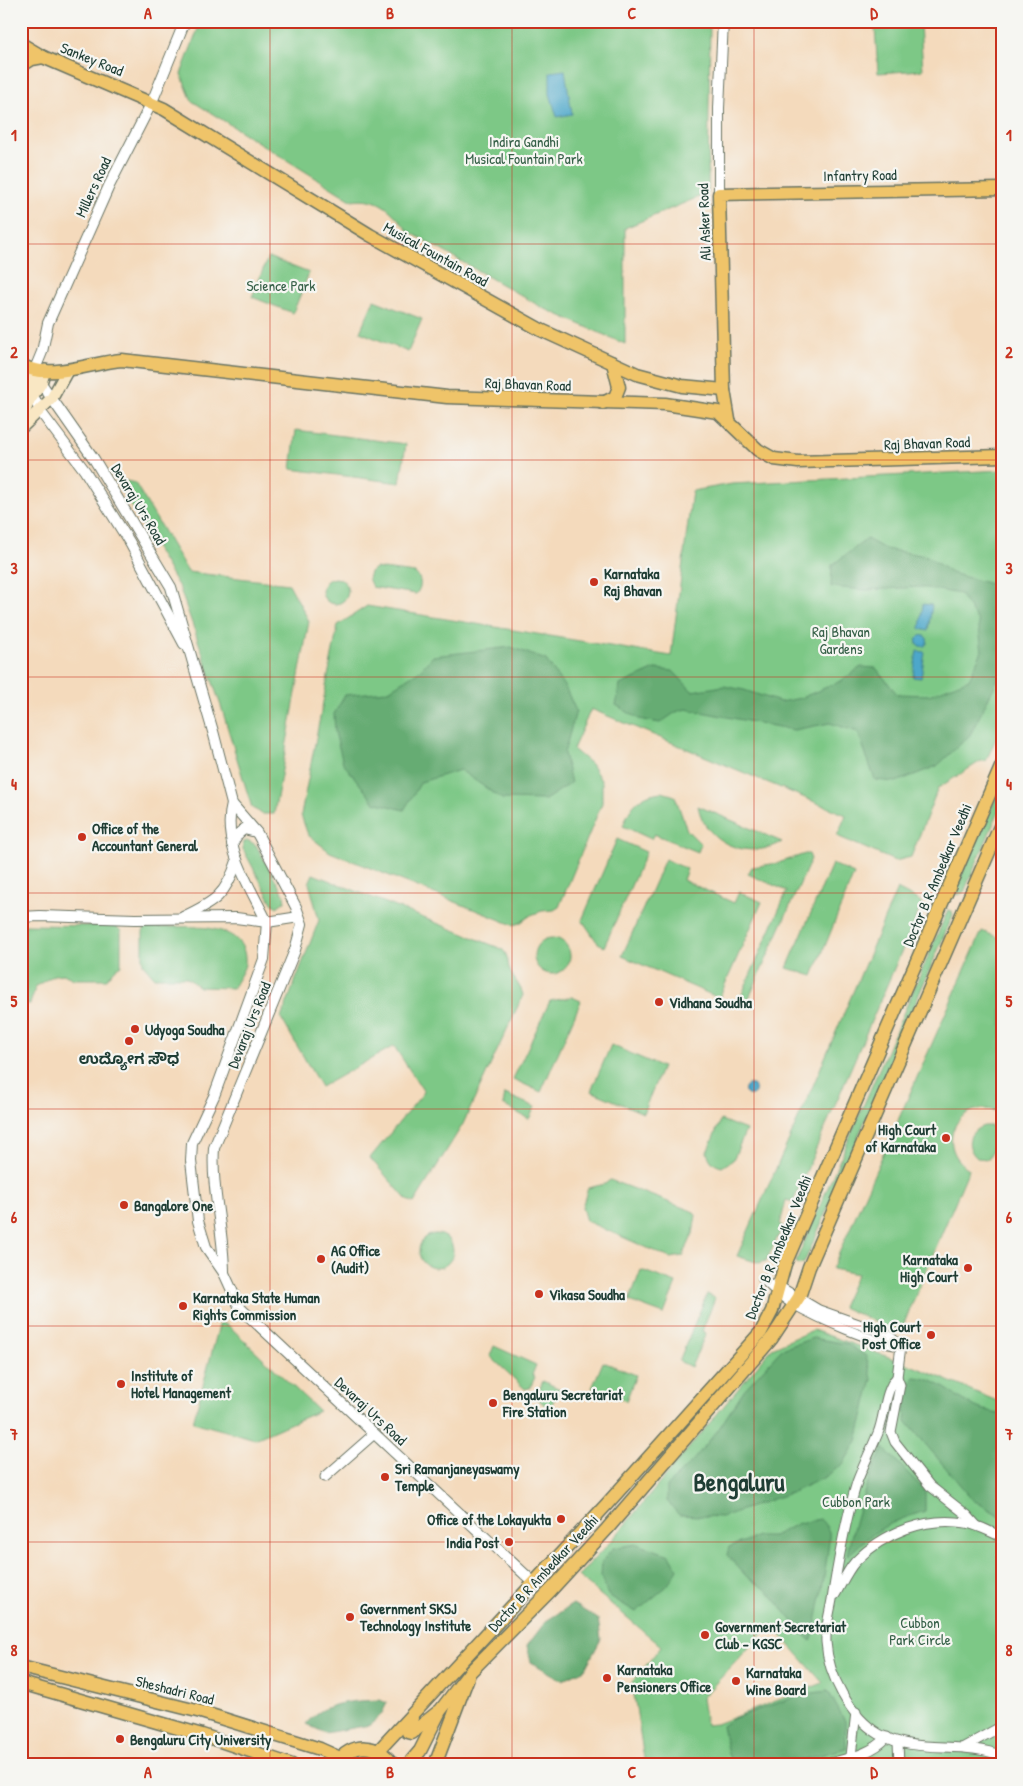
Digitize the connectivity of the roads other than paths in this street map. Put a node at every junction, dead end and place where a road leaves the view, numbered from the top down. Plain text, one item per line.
1 (185, 21) edge
2 (723, 21) edge
3 (21, 44) edge
4 (43, 57) junction
5 (21, 66) edge
6 (152, 102) junction
7 (1002, 189) edge
8 (719, 194) junction
9 (613, 363) junction
10 (21, 365) edge
11 (40, 369) junction
12 (67, 372) junction
13 (41, 383) junction
14 (724, 390) junction
15 (52, 398) junction
16 (28, 401) edge
17 (603, 403) junction
18 (40, 411) junction
19 (21, 420) edge
20 (729, 420) junction
21 (21, 428) edge
22 (1002, 456) edge
23 (189, 652) junction
24 (1002, 765) edge
25 (232, 804) junction
26 (1002, 822) edge
27 (257, 833) junction
28 (232, 844) junction
29 (237, 861) junction
30 (21, 917) edge
31 (299, 917) junction
32 (180, 918) junction
33 (268, 922) junction
34 (224, 1273) junction
35 (778, 1289) junction
36 (796, 1300) junction
37 (897, 1377) junction
38 (374, 1434) junction
39 (325, 1477) dead end
40 (976, 1525) junction
41 (1002, 1538) edge
42 (533, 1582) junction
43 (832, 1599) junction
44 (21, 1667) edge
45 (470, 1672) junction
46 (21, 1683) edge
47 (440, 1711) junction
48 (856, 1712) junction
49 (413, 1717) junction
50 (1002, 1726) edge
51 (887, 1737) junction
52 (898, 1742) junction
53 (964, 1748) junction
54 (379, 1750) junction
55 (1001, 1755) edge
56 (851, 1756) junction
57 (338, 1761) edge
58 (292, 1765) edge
59 (393, 1765) edge
60 (408, 1765) edge
61 (435, 1765) edge
62 (822, 1765) edge
63 (899, 1765) edge

1 - 6 street, Millers Road
2 - 8 street, Ali Asker Road
3 - 4 main road, Sankey Road
4 - 5 main road
4 - 6 main road, Sankey Road
6 - 9 main road, Musical Fountain Road
6 - 11 street, Millers Road
7 - 8 main road, Infantry Road
8 - 14 main road, Ali Asker Road
9 - 14 main road, Musical Fountain Road
9 - 17 main road
10 - 11 main road
11 - 12 main road
11 - 13 main road
11 - 16 main road
12 - 15 main road
12 - 17 main road, Raj Bhavan Road
13 - 15 street, Devaraj Urs Road
13 - 16 main road
14 - 20 main road, Ali Asker Road
15 - 18 main road
15 - 23 street, Devaraj Urs Road
16 - 18 street, Devaraj Urs Road
16 - 19 main road
17 - 20 main road, Raj Bhavan Road
18 - 21 main road
18 - 23 street, Devaraj Urs Road
20 - 22 main road, Raj Bhavan Road
23 - 25 street, Devaraj Urs Road
24 - 35 main road, Doctor B R Ambedkar Veedhi
25 - 27 street, Devaraj Urs Road
25 - 28 street, Devaraj Urs Road
26 - 36 main road, Doctor B R Ambedkar Veedhi
27 - 28 street
27 - 31 street, Devaraj Urs Road
28 - 29 street, Devaraj Urs Road
29 - 32 street
29 - 33 street, Devaraj Urs Road
30 - 32 street
31 - 33 street
31 - 34 street, Devaraj Urs Road
32 - 33 street
33 - 34 street, Devaraj Urs Road
34 - 38 street, Devaraj Urs Road
35 - 36 street
35 - 42 main road, Doctor B R Ambedkar Veedhi
36 - 37 street
36 - 45 main road, Doctor B R Ambedkar Veedhi
37 - 40 street
37 - 43 street
38 - 39 street
38 - 42 street, Devaraj Urs Road
40 - 41 street
40 - 43 street
42 - 49 main road, Doctor B R Ambedkar Veedhi
43 - 48 street
44 - 57 main road, Sheshadri Road
45 - 47 main road, Doctor B R Ambedkar Veedhi
45 - 61 main road
46 - 58 main road
47 - 49 main road
47 - 60 main road, Doctor B R Ambedkar Veedhi
48 - 51 street
48 - 56 street
49 - 54 main road, Doctor B R Ambedkar Veedhi
50 - 53 street
51 - 52 street
51 - 56 street
52 - 53 street
52 - 63 street
53 - 55 street
54 - 57 main road
54 - 59 main road
56 - 62 street

